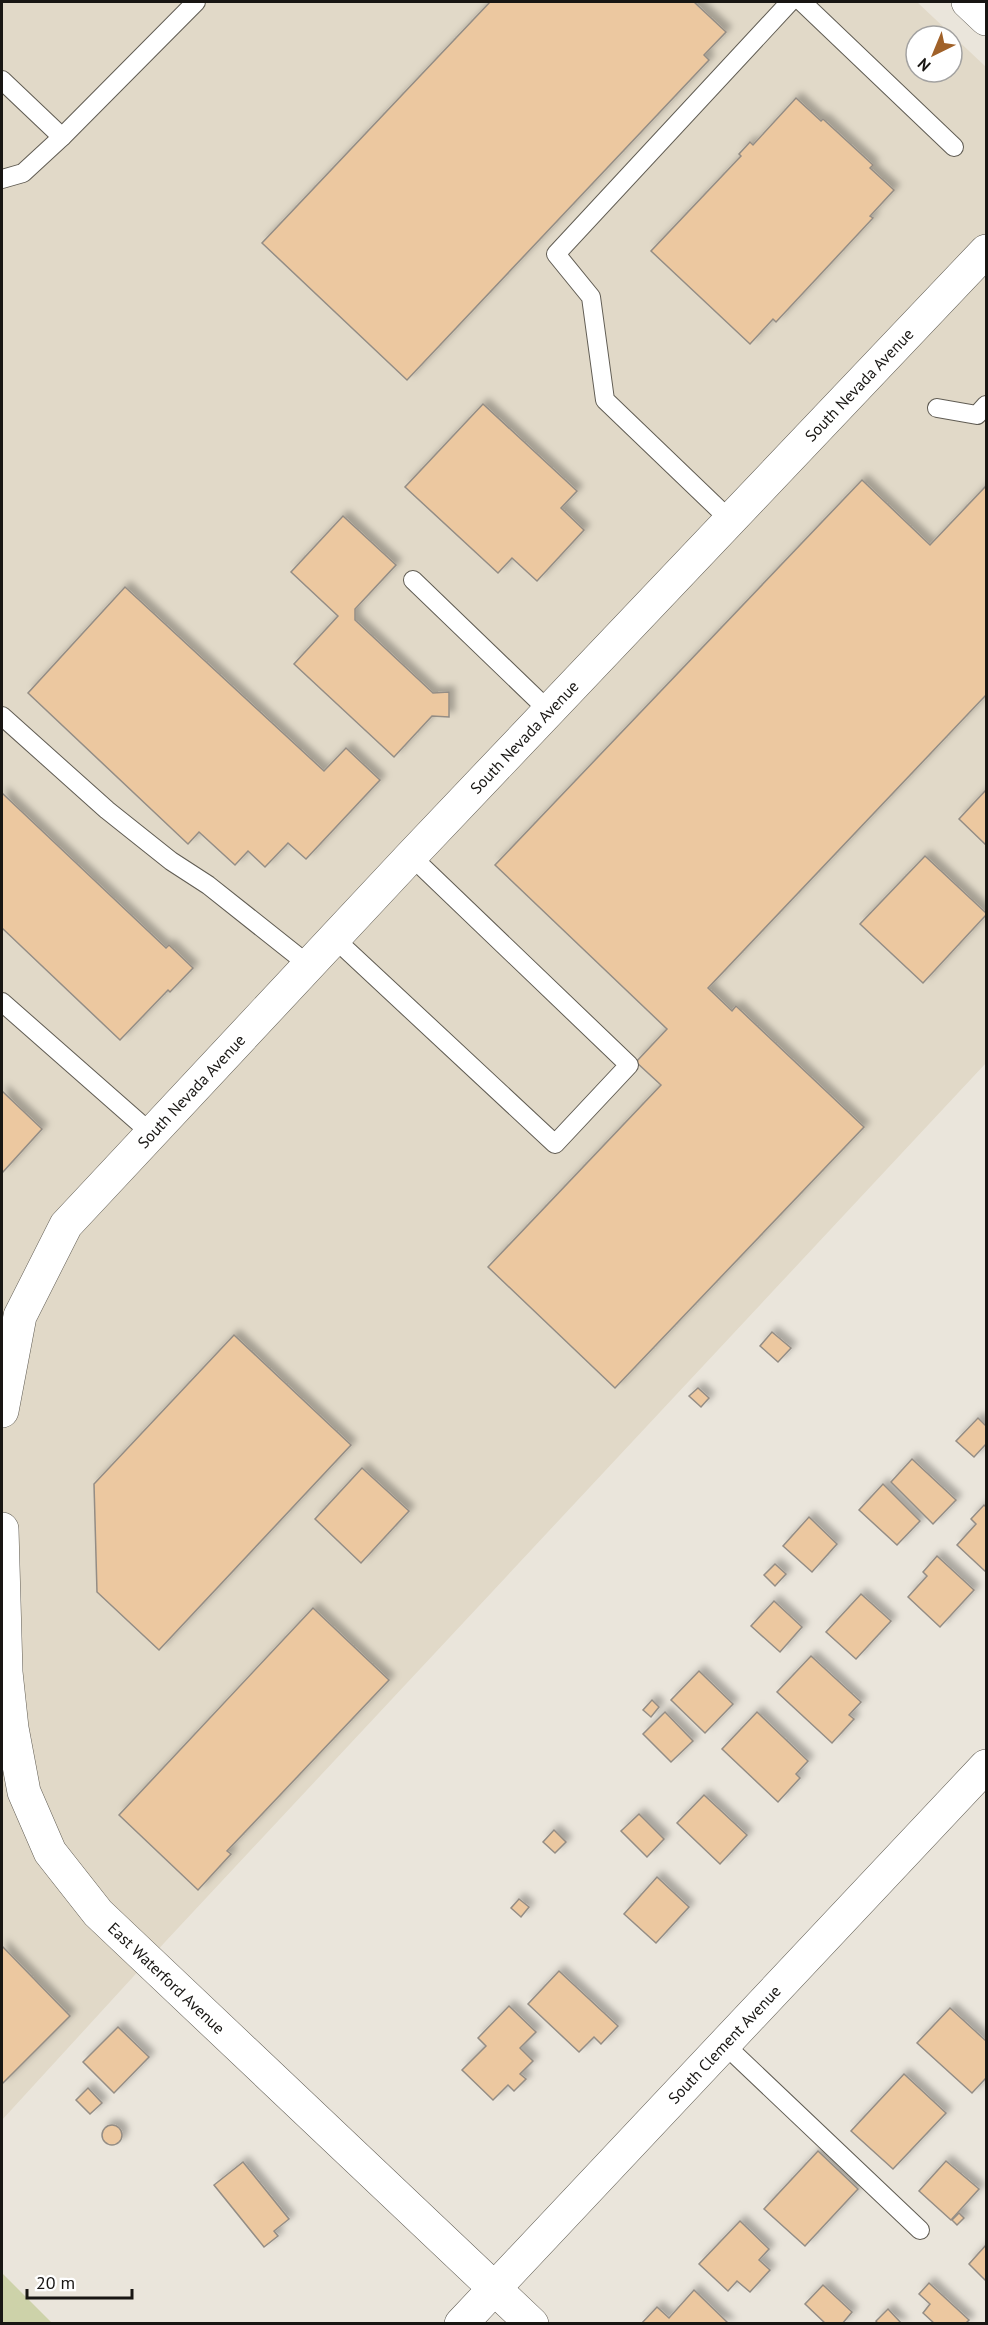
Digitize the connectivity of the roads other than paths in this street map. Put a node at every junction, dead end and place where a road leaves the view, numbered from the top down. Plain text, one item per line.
1 (196, 2) edge
2 (790, 2) edge
3 (802, 2) edge
4 (969, 2) edge
5 (987, 19) edge
6 (2, 80) edge
7 (62, 137) junction
8 (954, 147) dead end
9 (2, 179) edge
10 (987, 251) edge
11 (987, 405) edge
12 (937, 408) dead end
13 (730, 520) junction
14 (413, 580) dead end
15 (549, 711) junction
16 (2, 716) edge
17 (411, 856) junction
18 (335, 939) junction
19 (310, 966) junction
20 (2, 1002) edge
21 (152, 1134) junction
22 (2, 1411) edge
23 (2, 1529) edge
24 (987, 1766) edge
25 (724, 2044) junction
26 (920, 2230) dead end
27 (494, 2289) junction
28 (461, 2324) edge
29 (532, 2324) edge

1 - 7 lane
2 - 13 lane
3 - 8 lane
4 - 5 street
6 - 7 lane
7 - 9 lane
10 - 13 street, South Nevada Avenue
11 - 12 lane
13 - 15 street, South Nevada Avenue
14 - 15 lane
15 - 17 street, South Nevada Avenue
16 - 19 lane
17 - 18 street, South Nevada Avenue
17 - 18 lane
18 - 19 street, South Nevada Avenue
19 - 21 street, South Nevada Avenue
20 - 21 lane
21 - 22 street, South Nevada Avenue
23 - 27 street, East Waterford Avenue
24 - 25 street, South Clement Avenue
25 - 26 lane
25 - 27 street, South Clement Avenue
27 - 28 street, South Clement Avenue
27 - 29 street, East Waterford Avenue

